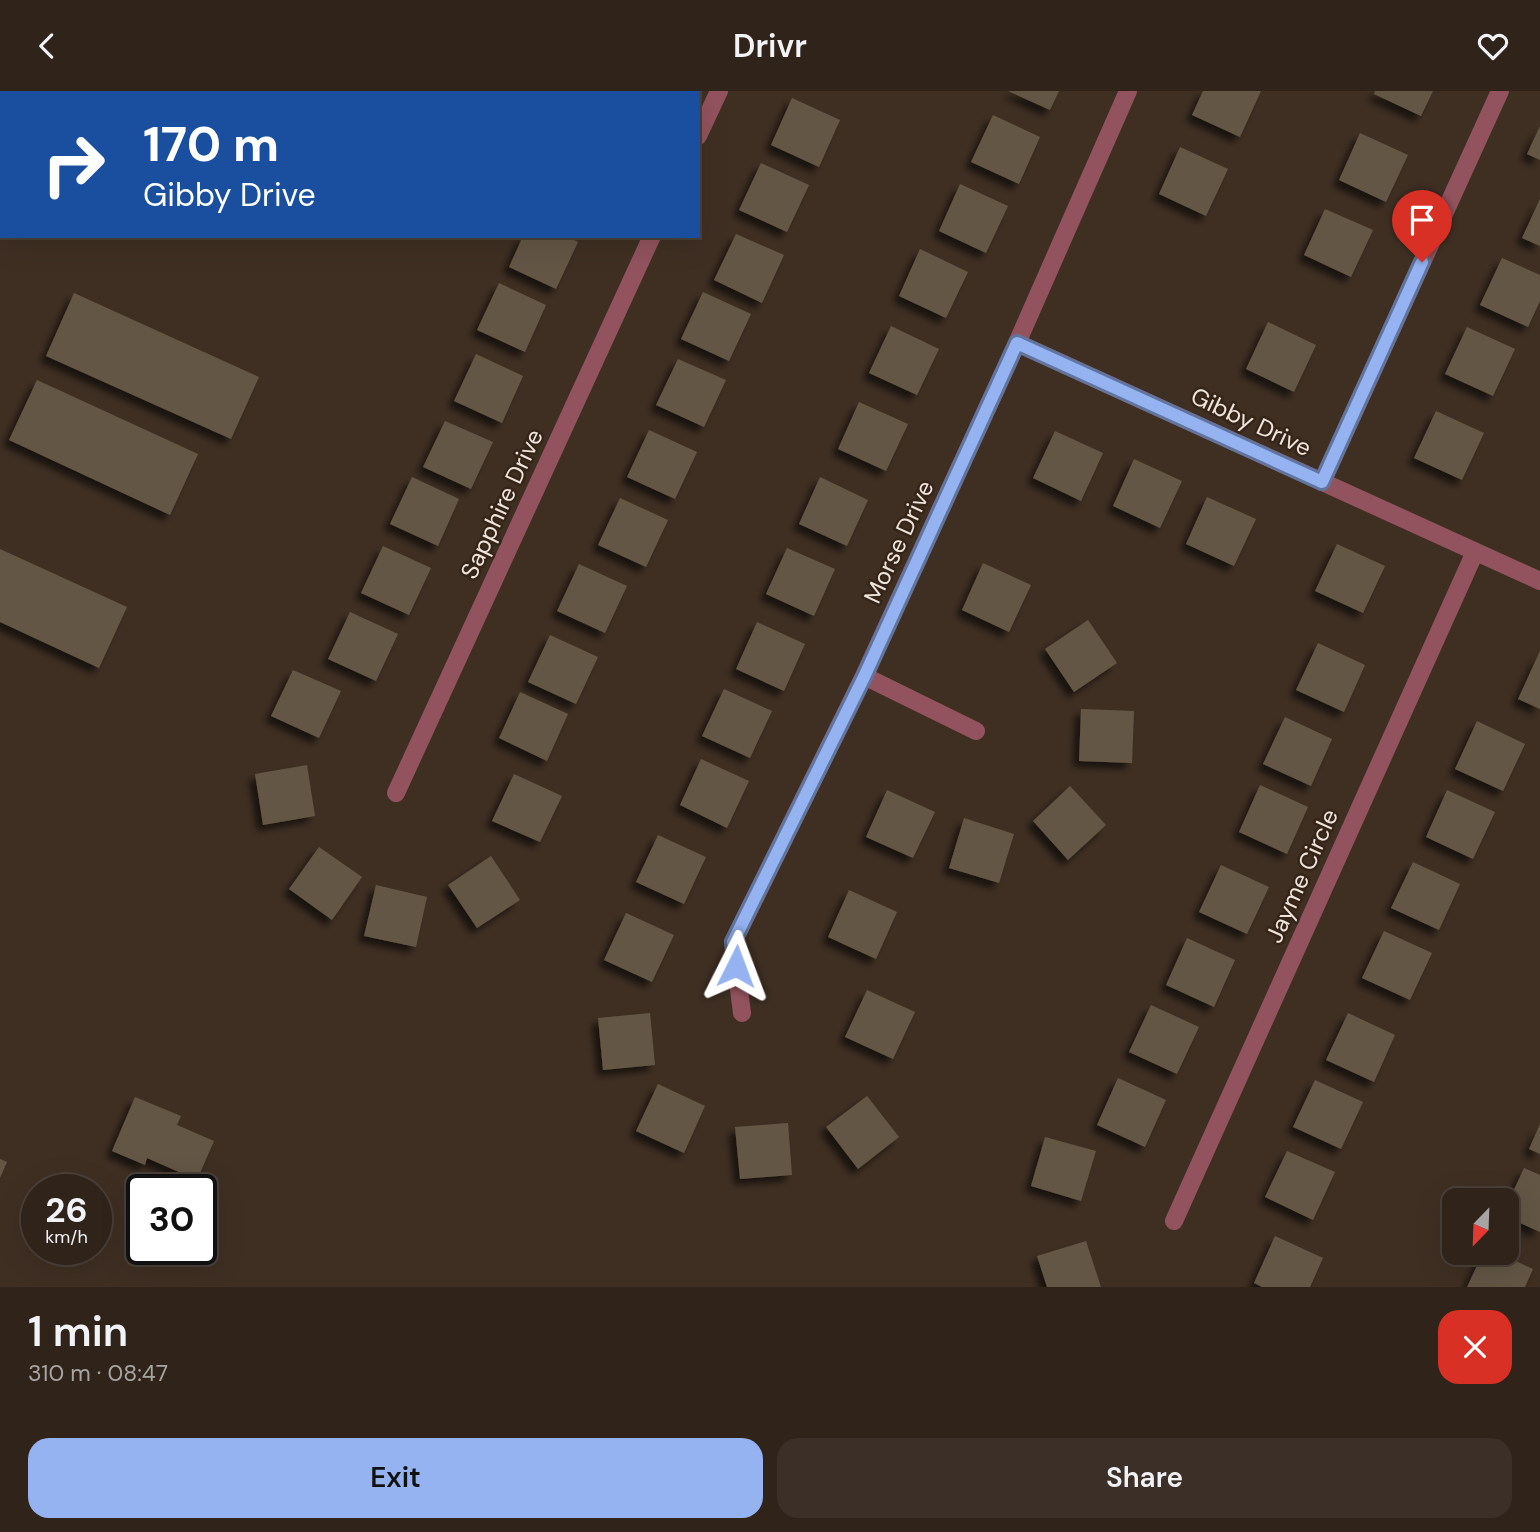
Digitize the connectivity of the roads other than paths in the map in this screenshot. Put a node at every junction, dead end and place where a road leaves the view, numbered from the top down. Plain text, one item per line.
1 (719, 91) edge
2 (1128, 91) edge
3 (1500, 91) edge
4 (700, 132) edge
5 (651, 238) edge
6 (1017, 343) junction
7 (1322, 482) junction
8 (1475, 552) junction
9 (1540, 581) edge
10 (864, 677) junction
11 (976, 731) dead end
12 (396, 793) dead end
13 (742, 1013) dead end
14 (1174, 1221) dead end

1 - 4 street
2 - 6 street, Morse Drive
3 - 7 street
5 - 12 street, Sapphire Drive
6 - 7 street, Gibby Drive
6 - 10 street, Morse Drive
7 - 8 street, Gibby Drive
8 - 9 street, Gibby Drive
8 - 14 street, Jayme Circle
10 - 11 street
10 - 13 street, Morse Drive

